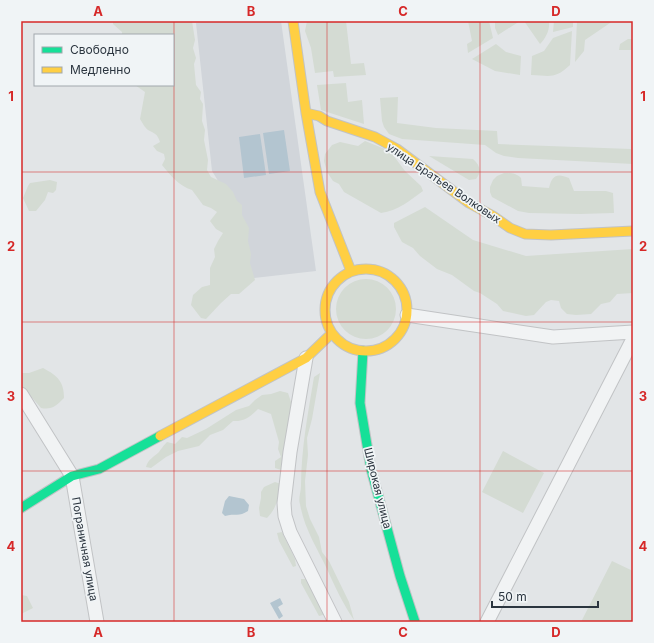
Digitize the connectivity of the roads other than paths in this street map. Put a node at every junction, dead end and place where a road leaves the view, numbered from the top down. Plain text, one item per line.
1 (293, 21) edge
2 (306, 113) junction
3 (633, 231) edge
4 (351, 271) junction
5 (407, 315) junction
6 (633, 332) edge
7 (332, 333) junction
8 (633, 339) edge
9 (363, 351) junction
10 (306, 358) junction
11 (21, 394) edge
12 (72, 476) junction
13 (21, 508) edge
14 (97, 622) edge
15 (335, 622) edge
16 (415, 622) edge
17 (487, 622) edge

1 - 2 street
2 - 3 street, улица Братьев Волковых
2 - 4 street
4 - 5 street
4 - 7 street
5 - 6 street
5 - 9 street
7 - 9 street
7 - 10 street
8 - 17 street
9 - 16 street, Широкая улица
10 - 12 street
10 - 15 street
11 - 12 street
12 - 13 street
12 - 14 street, Пограничная улица

